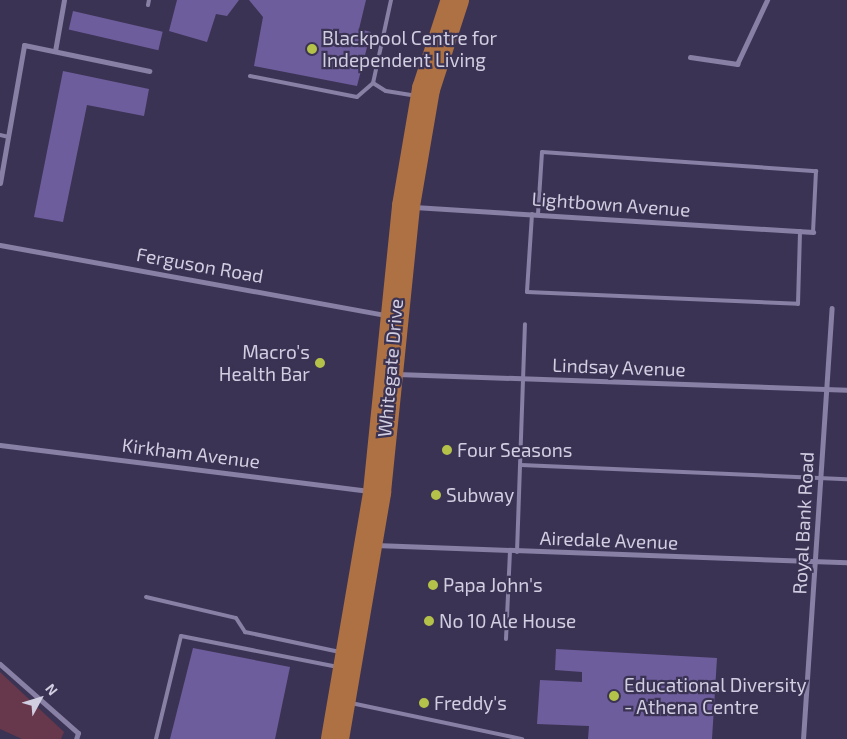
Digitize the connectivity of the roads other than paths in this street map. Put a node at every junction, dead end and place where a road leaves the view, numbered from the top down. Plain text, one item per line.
1 (64, 0) edge
2 (391, 0) edge
3 (455, 0) edge
4 (767, 0) edge
5 (55, 51) junction
6 (690, 57) dead end
7 (149, 71) dead end
8 (250, 76) dead end
9 (373, 83) junction
10 (424, 97) junction
11 (0, 135) edge
12 (9, 137) junction
13 (0, 183) edge
14 (406, 206) junction
15 (535, 214) junction
16 (800, 231) junction
17 (813, 232) joint
18 (0, 245) edge
19 (832, 308) dead end
20 (394, 317) junction
21 (525, 324) dead end
22 (389, 374) junction
23 (524, 379) junction
24 (825, 390) junction
25 (847, 390) edge
26 (0, 445) edge
27 (520, 465) junction
28 (820, 478) junction
29 (847, 479) edge
30 (377, 492) junction
31 (370, 545) junction
32 (510, 552) junction
33 (517, 552) junction
34 (816, 561) junction
35 (847, 562) edge
36 (146, 597) dead end
37 (506, 639) dead end
38 (351, 662) junction
39 (0, 664) edge
40 (344, 701) junction
41 (76, 739) edge
42 (156, 739) edge
43 (335, 739) edge
44 (522, 739) edge
45 (804, 739) edge

1 - 5 street
2 - 9 lane
3 - 10 main road, Whitegate Drive
4 - 6 street
5 - 7 street
5 - 12 street
8 - 9 lane
9 - 10 lane
10 - 14 main road, Whitegate Drive
11 - 12 lane
12 - 13 street
14 - 15 street, Lightbown Avenue
14 - 20 main road, Whitegate Drive
15 - 16 street, Lightbown Avenue
15 - 16 lane
15 - 17 lane
16 - 17 street, Lightbown Avenue
18 - 20 street, Ferguson Road
19 - 24 street, Royal Bank Road
20 - 22 main road, Whitegate Drive
21 - 23 lane
22 - 23 street, Lindsay Avenue
22 - 30 main road, Whitegate Drive
23 - 24 street, Lindsay Avenue
23 - 27 lane
24 - 25 street, Lindsay Avenue
24 - 28 street, Royal Bank Road
26 - 30 street, Kirkham Avenue
27 - 28 lane
27 - 33 lane
28 - 29 lane
28 - 34 street, Royal Bank Road
30 - 31 main road, Whitegate Drive
31 - 32 street, Airedale Avenue
31 - 38 main road, Whitegate Drive
32 - 33 street, Airedale Avenue
32 - 37 lane
33 - 34 street, Airedale Avenue
34 - 35 street, Airedale Avenue
34 - 45 street, Royal Bank Road
36 - 38 lane
38 - 40 main road, Whitegate Drive
38 - 42 lane
39 - 41 street
40 - 43 main road, Whitegate Drive
40 - 44 lane

